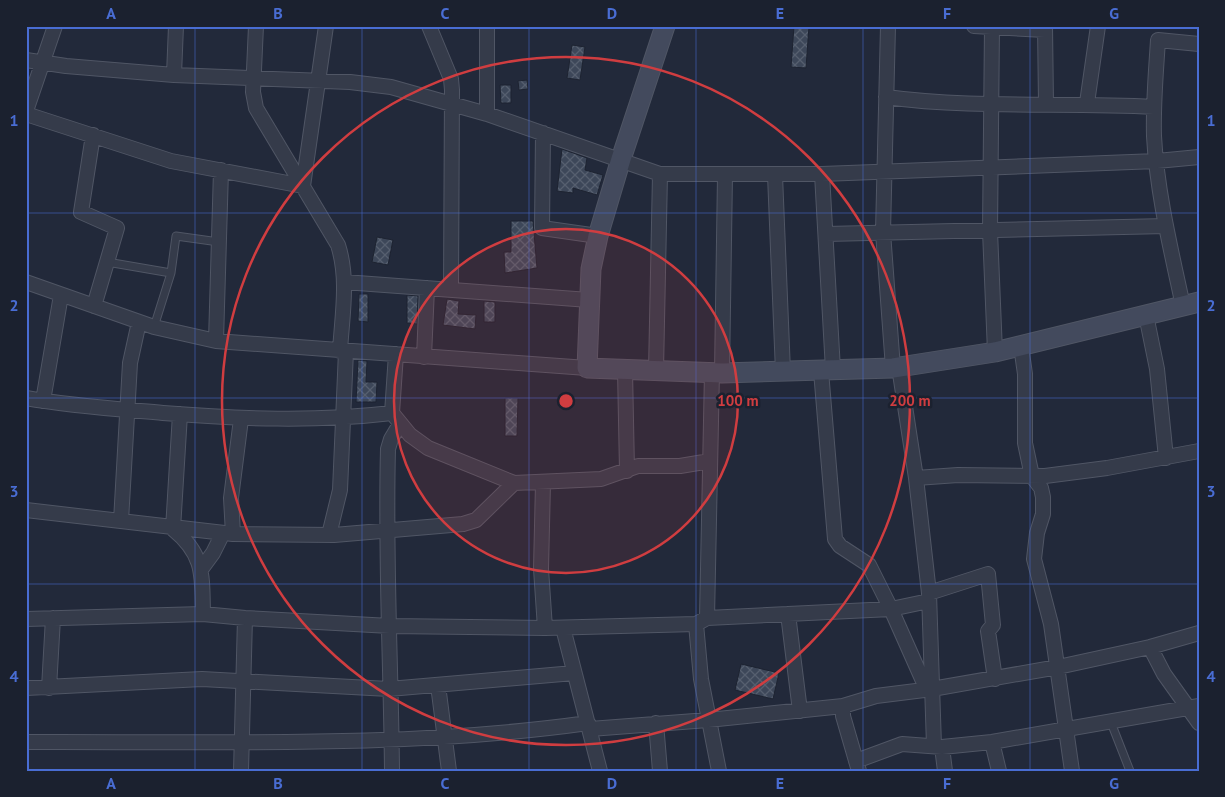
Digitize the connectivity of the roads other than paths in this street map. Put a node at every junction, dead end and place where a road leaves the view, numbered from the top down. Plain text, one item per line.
1 (55, 26) edge
2 (176, 26) edge
3 (256, 26) edge
4 (326, 26) edge
5 (429, 26) edge
6 (487, 26) edge
7 (665, 26) edge
8 (888, 26) edge
9 (974, 26) edge
10 (1098, 26) edge
11 (992, 27) edge
12 (1045, 28) edge
13 (1199, 44) edge
14 (26, 60) edge
15 (43, 63) junction
16 (174, 75) junction
17 (254, 79) junction
18 (317, 82) junction
19 (886, 98) junction
20 (452, 104) junction
21 (1046, 104) junction
22 (1087, 104) junction
23 (992, 105) junction
24 (1154, 107) junction
25 (26, 112) edge
26 (487, 114) junction
27 (543, 133) junction
28 (93, 135) junction
29 (1199, 157) edge
30 (621, 159) junction
31 (1157, 161) junction
32 (991, 166) junction
33 (221, 170) junction
34 (885, 170) junction
35 (660, 174) junction
36 (822, 174) junction
37 (724, 175) junction
38 (775, 175) junction
39 (303, 186) junction
40 (1166, 226) junction
41 (990, 231) junction
42 (883, 232) junction
43 (826, 234) junction
44 (598, 236) junction
45 (219, 242) junction
46 (107, 262) junction
47 (171, 273) junction
48 (26, 282) edge
49 (344, 282) junction
50 (428, 288) junction
51 (451, 290) junction
52 (61, 295) junction
53 (589, 300) junction
54 (1191, 304) edge
55 (94, 306) junction
56 (1146, 315) junction
57 (139, 322) junction
58 (154, 327) junction
59 (216, 341) junction
60 (1021, 346) junction
61 (343, 351) junction
62 (995, 352) junction
63 (396, 354) junction
64 (424, 358) junction
65 (587, 368) junction
66 (896, 368) junction
67 (625, 370) junction
68 (827, 370) junction
69 (656, 371) junction
70 (717, 372) junction
71 (783, 372) junction
72 (26, 398) edge
73 (44, 401) junction
74 (126, 410) junction
75 (180, 414) junction
76 (396, 418) junction
77 (241, 419) junction
78 (342, 419) junction
79 (1199, 451) edge
80 (1166, 458) junction
81 (710, 461) junction
82 (627, 471) junction
83 (1032, 476) junction
84 (916, 478) junction
85 (514, 483) junction
86 (543, 483) junction
87 (26, 510) edge
88 (121, 522) junction
89 (173, 529) junction
90 (386, 530) junction
91 (228, 534) junction
92 (329, 535) junction
93 (202, 568) junction
94 (929, 597) junction
95 (891, 609) junction
96 (203, 614) junction
97 (788, 614) junction
98 (26, 618) edge
99 (53, 618) junction
100 (245, 618) junction
101 (702, 621) junction
102 (390, 626) junction
103 (545, 628) junction
104 (563, 628) junction
105 (1199, 633) edge
106 (1150, 647) junction
107 (1058, 667) junction
108 (574, 673) junction
109 (994, 678) junction
110 (243, 682) junction
111 (438, 685) junction
112 (26, 688) edge
113 (49, 688) junction
114 (389, 689) junction
115 (930, 690) junction
116 (843, 706) junction
117 (1193, 707) edge
118 (800, 711) junction
119 (708, 720) junction
120 (1110, 720) junction
121 (1199, 723) edge
122 (656, 724) junction
123 (589, 726) junction
124 (1065, 728) junction
125 (444, 736) junction
126 (392, 740) junction
127 (242, 741) junction
128 (26, 742) edge
129 (992, 742) junction
130 (938, 747) junction
131 (857, 766) edge
132 (241, 771) edge
133 (392, 771) edge
134 (449, 771) edge
135 (600, 771) edge
136 (660, 771) edge
137 (718, 771) edge
138 (945, 771) edge
139 (999, 771) edge
140 (1072, 771) edge
141 (1130, 771) edge

1 - 15 street
2 - 16 street
3 - 17 street
4 - 18 street
5 - 20 street
6 - 26 street
7 - 30 main road
8 - 19 street
9 - 11 street
10 - 22 street
11 - 12 street
11 - 23 street
12 - 21 street
13 - 24 street
14 - 15 street
15 - 16 street
15 - 25 street
16 - 17 street
17 - 18 street
17 - 39 street
18 - 20 street
18 - 39 street
19 - 23 street
19 - 34 street
20 - 26 street
20 - 51 street
21 - 22 street
21 - 23 street
22 - 24 street
23 - 32 street
24 - 31 street
25 - 28 street
26 - 27 street
27 - 30 street
27 - 44 street
28 - 33 street
28 - 46 street
29 - 31 street
30 - 35 street
30 - 44 main road
31 - 32 street
31 - 40 street
32 - 34 street
32 - 41 street
33 - 39 street
33 - 45 street
34 - 36 street
34 - 42 street
35 - 37 street
35 - 69 street
36 - 38 street
36 - 43 street
37 - 38 street
37 - 70 street
38 - 71 street
39 - 49 street
40 - 41 street
40 - 54 street
41 - 42 street
41 - 62 street
42 - 43 street
42 - 66 street
43 - 68 street
44 - 53 main road
45 - 47 lane
45 - 59 street
46 - 47 lane
46 - 55 street
47 - 58 lane
48 - 52 street
49 - 50 street
49 - 61 street
50 - 51 street
50 - 64 street
51 - 53 street
52 - 55 street
52 - 73 street
53 - 65 main road
54 - 56 main road
55 - 57 street
56 - 60 main road
56 - 80 street
57 - 58 street
57 - 74 street
58 - 59 street
59 - 61 street
60 - 62 main road
60 - 83 street
61 - 63 street
61 - 78 street
62 - 66 main road
63 - 64 street
63 - 76 street
64 - 65 street
65 - 67 main road
66 - 68 main road
66 - 84 street
67 - 69 main road
67 - 82 street
68 - 71 main road
68 - 95 street
69 - 70 main road
70 - 71 main road
70 - 81 street
72 - 73 street
73 - 74 street
74 - 75 street
74 - 88 street
75 - 77 street
75 - 89 street
76 - 78 street
76 - 85 street
76 - 90 street
77 - 78 street
77 - 91 street
78 - 92 street
79 - 80 street
80 - 83 street
81 - 82 street
81 - 101 street
82 - 86 street
83 - 84 street
83 - 107 street
84 - 94 street
85 - 86 street
85 - 90 street
86 - 103 street
87 - 88 street
88 - 89 street
89 - 91 street
89 - 93 street
90 - 92 street
90 - 102 street
91 - 92 street
91 - 93 street
93 - 96 street
94 - 95 street
94 - 109 street
94 - 115 street
95 - 97 street
95 - 115 street
96 - 99 street
96 - 100 street
97 - 101 street
97 - 118 street
98 - 99 street
99 - 113 street
100 - 102 street
100 - 110 street
101 - 104 street
101 - 119 street
102 - 103 street
102 - 114 street
103 - 104 street
104 - 108 street
105 - 106 street
106 - 107 street
106 - 117 street
107 - 109 street
107 - 124 street
108 - 111 street
108 - 123 street
109 - 115 street
110 - 113 street
110 - 114 street
110 - 127 street
111 - 114 street
111 - 125 street
112 - 113 street
114 - 126 street
115 - 116 street
115 - 130 street
116 - 118 street
116 - 131 street
117 - 120 street
117 - 121 street
118 - 119 street
119 - 122 street
119 - 137 street
120 - 124 street
120 - 141 lane
122 - 123 street
122 - 136 street
123 - 125 street
123 - 135 street
124 - 129 street
124 - 140 street
125 - 126 street
125 - 134 street
126 - 127 street
126 - 133 street
127 - 128 street
127 - 132 street
129 - 130 street
129 - 139 street
130 - 131 street
130 - 138 street

